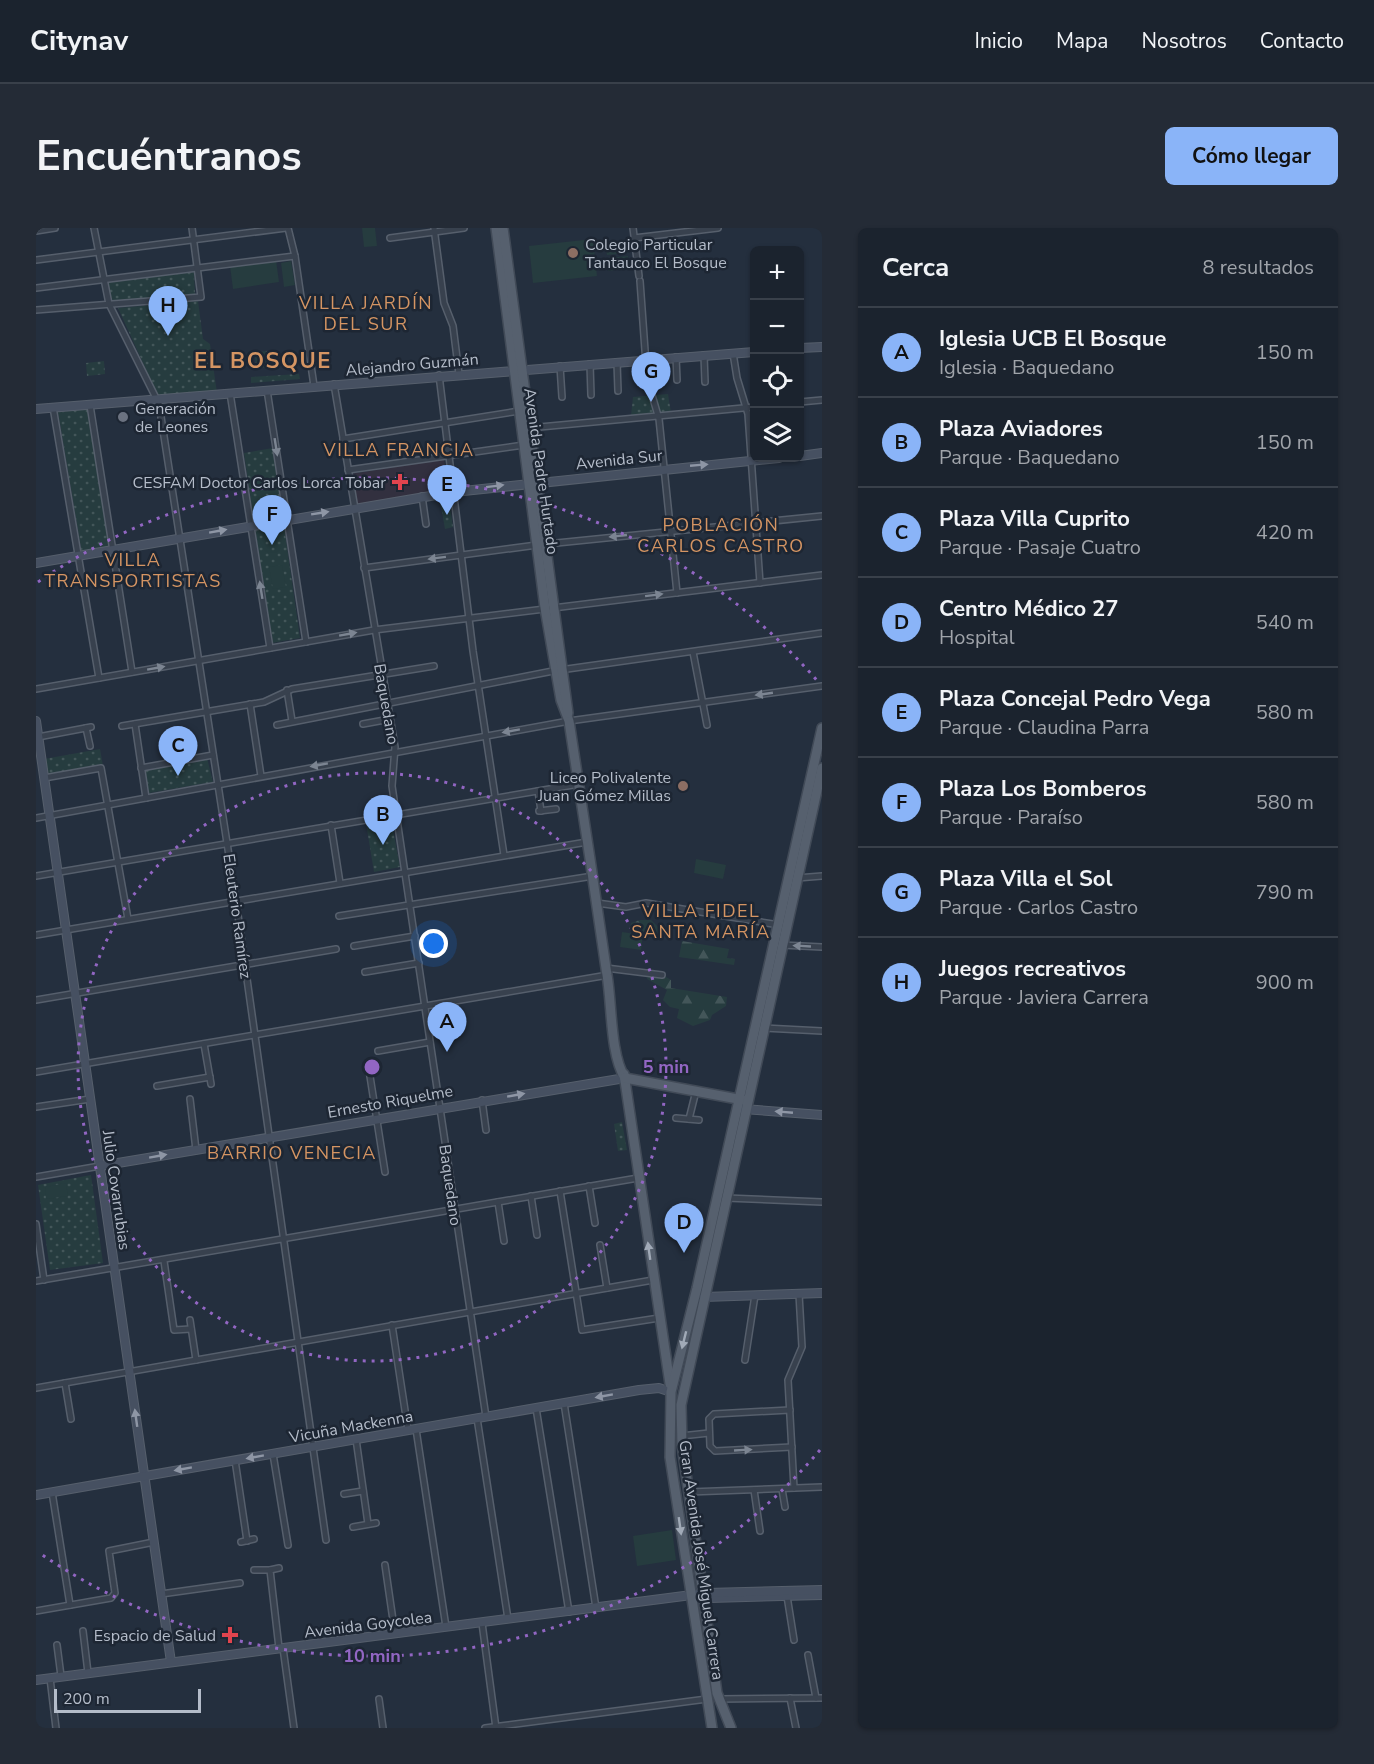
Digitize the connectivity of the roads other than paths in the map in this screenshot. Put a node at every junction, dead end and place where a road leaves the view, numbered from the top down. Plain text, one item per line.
1 (55, 228) edge
2 (94, 228) edge
3 (192, 228) edge
4 (287, 228) edge
5 (464, 228) edge
6 (496, 228) edge
7 (503, 228) edge
8 (633, 228) edge
9 (718, 228) edge
10 (434, 230) edge
11 (36, 231) edge
12 (390, 238) dead end
13 (634, 238) junction
14 (194, 239) junction
15 (99, 252) junction
16 (295, 256) junction
17 (36, 260) edge
18 (197, 268) junction
19 (104, 280) junction
20 (36, 288) edge
21 (109, 304) junction
22 (36, 310) edge
23 (822, 347) edge
24 (804, 348) edge
25 (750, 352) edge
26 (733, 353) junction
27 (704, 355) junction
28 (676, 357) junction
29 (646, 360) junction
30 (617, 362) junction
31 (590, 364) junction
32 (561, 366) junction
33 (518, 369) junction
34 (459, 374) junction
35 (439, 375) junction
36 (677, 380) dead end
37 (705, 382) dead end
38 (334, 384) junction
39 (314, 386) junction
40 (267, 390) junction
41 (618, 391) dead end
42 (230, 393) junction
43 (591, 396) dead end
44 (562, 397) dead end
45 (157, 399) junction
46 (822, 400) edge
47 (804, 402) edge
48 (90, 405) junction
49 (53, 407) junction
50 (747, 407) junction
51 (750, 407) edge
52 (36, 409) edge
53 (519, 411) junction
54 (659, 416) junction
55 (444, 422) junction
56 (529, 428) junction
57 (343, 439) junction
58 (524, 445) junction
59 (750, 447) edge
60 (822, 453) edge
61 (449, 454) junction
62 (804, 455) edge
63 (750, 460) edge
64 (751, 462) edge
65 (664, 468) junction
66 (348, 470) junction
67 (532, 482) junction
68 (454, 492) junction
69 (422, 496) junction
70 (354, 507) junction
71 (822, 516) edge
72 (287, 518) junction
73 (756, 522) junction
74 (426, 524) dead end
75 (250, 525) junction
76 (671, 531) junction
77 (179, 538) junction
78 (541, 544) junction
79 (113, 549) junction
80 (78, 555) junction
81 (462, 555) junction
82 (36, 563) edge
83 (364, 567) junction
84 (822, 574) edge
85 (760, 583) junction
86 (677, 593) junction
87 (550, 608) junction
88 (469, 618) junction
89 (374, 630) junction
90 (822, 633) edge
91 (306, 642) junction
92 (270, 648) junction
93 (693, 652) junction
94 (199, 661) junction
95 (434, 666) dead end
96 (560, 670) junction
97 (132, 672) junction
98 (381, 674) junction
99 (99, 678) junction
100 (478, 685) junction
101 (822, 686) edge
102 (36, 689) edge
103 (287, 690) junction
104 (703, 702) junction
105 (250, 704) junction
106 (387, 705) junction
107 (207, 712) junction
108 (568, 718) junction
109 (390, 719) junction
110 (36, 721) edge
111 (292, 721) junction
112 (135, 724) junction
113 (363, 724) dead end
114 (277, 725) dead end
115 (707, 725) dead end
116 (122, 726) dead end
117 (822, 728) edge
118 (486, 736) junction
119 (38, 737) junction
120 (90, 746) dead end
121 (395, 752) junction
122 (213, 755) junction
123 (819, 759) edge
124 (141, 768) junction
125 (822, 768) edge
126 (261, 776) junction
127 (44, 778) junction
128 (218, 784) junction
129 (579, 784) junction
130 (538, 790) junction
131 (495, 797) junction
132 (146, 798) junction
133 (108, 805) junction
134 (556, 809) dead end
135 (397, 814) junction
136 (50, 815) junction
137 (36, 818) edge
138 (331, 825) junction
139 (588, 842) junction
140 (227, 843) junction
141 (504, 855) junction
142 (118, 862) junction
143 (58, 872) junction
144 (406, 872) junction
145 (36, 876) edge
146 (593, 876) junction
147 (822, 876) edge
148 (794, 877) junction
149 (340, 883) junction
150 (236, 901) junction
151 (597, 903) junction
152 (411, 905) junction
153 (339, 916) dead end
154 (128, 919) junction
155 (779, 925) junction
156 (66, 930) junction
157 (36, 935) edge
158 (415, 936) junction
159 (779, 945) junction
160 (354, 946) dead end
161 (822, 947) edge
162 (336, 949) dead end
163 (419, 963) junction
164 (245, 964) junction
165 (365, 972) dead end
166 (607, 972) junction
167 (662, 975) dead end
168 (75, 993) junction
169 (36, 999) edge
170 (424, 1006) junction
171 (760, 1028) junction
172 (822, 1031) edge
173 (255, 1035) junction
174 (430, 1042) junction
175 (204, 1044) junction
176 (378, 1051) dead end
177 (85, 1064) junction
178 (369, 1070) dead end
179 (36, 1072) edge
180 (625, 1078) junction
181 (157, 1086) dead end
182 (696, 1091) junction
183 (90, 1099) junction
184 (190, 1099) dead end
185 (482, 1100) junction
186 (743, 1104) junction
187 (36, 1107) edge
188 (440, 1108) junction
189 (822, 1115) edge
190 (377, 1118) junction
191 (676, 1118) dead end
192 (688, 1119) junction
193 (699, 1120) dead end
194 (486, 1130) dead end
195 (268, 1137) junction
196 (196, 1150) junction
197 (100, 1166) junction
198 (385, 1172) dead end
199 (36, 1177) edge
200 (638, 1178) junction
201 (589, 1186) junction
202 (560, 1191) junction
203 (531, 1196) junction
204 (726, 1198) junction
205 (498, 1202) junction
206 (822, 1202) edge
207 (454, 1209) junction
208 (594, 1222) dead end
209 (36, 1224) edge
210 (537, 1235) dead end
211 (283, 1241) junction
212 (504, 1241) dead end
213 (600, 1245) dead end
214 (164, 1261) junction
215 (114, 1269) junction
216 (44, 1280) junction
217 (653, 1280) junction
218 (36, 1281) edge
219 (607, 1288) junction
220 (697, 1288) junction
221 (576, 1293) junction
222 (822, 1293) edge
223 (799, 1294) junction
224 (755, 1296) junction
225 (704, 1297) junction
226 (471, 1311) junction
227 (659, 1318) junction
228 (190, 1320) dead end
229 (392, 1325) junction
230 (191, 1329) junction
231 (297, 1343) junction
232 (196, 1360) junction
233 (745, 1360) dead end
234 (130, 1372) junction
235 (65, 1383) junction
236 (36, 1388) edge
237 (671, 1392) junction
238 (564, 1403) junction
239 (536, 1408) junction
240 (790, 1410) junction
241 (681, 1414) junction
242 (486, 1417) junction
243 (477, 1418) junction
244 (71, 1419) dead end
245 (412, 1430) junction
246 (709, 1433) junction
247 (681, 1436) junction
248 (356, 1439) junction
249 (314, 1446) junction
250 (792, 1447) junction
251 (273, 1454) junction
252 (236, 1460) junction
253 (144, 1476) junction
254 (822, 1487) edge
255 (794, 1488) junction
256 (783, 1489) junction
257 (754, 1490) junction
258 (363, 1491) junction
259 (52, 1492) junction
260 (688, 1492) junction
261 (36, 1494) edge
262 (344, 1494) dead end
263 (785, 1507) dead end
264 (376, 1523) dead end
265 (368, 1524) junction
266 (352, 1527) dead end
267 (760, 1531) dead end
268 (254, 1539) dead end
269 (326, 1540) dead end
270 (153, 1542) junction
271 (288, 1545) dead end
272 (385, 1565) dead end
273 (279, 1569) dead end
274 (254, 1570) dead end
275 (270, 1570) junction
276 (240, 1583) dead end
277 (822, 1590) edge
278 (161, 1594) junction
279 (703, 1595) junction
280 (822, 1595) edge
281 (690, 1596) junction
282 (787, 1596) junction
283 (70, 1605) junction
284 (596, 1608) junction
285 (36, 1611) edge
286 (569, 1612) junction
287 (508, 1619) junction
288 (482, 1623) junction
289 (446, 1627) junction
290 (83, 1631) dead end
291 (394, 1634) junction
292 (794, 1640) dead end
293 (57, 1645) dead end
294 (281, 1648) junction
295 (808, 1655) dead end
296 (171, 1662) junction
297 (88, 1673) junction
298 (61, 1676) junction
299 (50, 1678) junction
300 (36, 1680) edge
301 (790, 1698) junction
302 (819, 1698) edge
303 (379, 1699) dead end
304 (707, 1699) junction
305 (719, 1700) junction
306 (531, 1725) edge
307 (496, 1727) edge
308 (56, 1728) edge
309 (294, 1728) edge
310 (383, 1728) edge
311 (485, 1728) edge
312 (712, 1728) edge
313 (731, 1728) edge
314 (796, 1728) edge

1 - 11 street
2 - 15 street, Eleuterio Ramírez
3 - 14 street
4 - 14 street
4 - 16 street
5 - 10 street
6 - 33 main road, Avenida Padre Hurtado
7 - 33 main road, Avenida Padre Hurtado
8 - 13 street
9 - 13 street
10 - 12 street
10 - 34 street
13 - 29 street
14 - 15 street
14 - 18 street
15 - 17 street
15 - 19 street, Eleuterio Ramírez
16 - 18 street
16 - 39 street
18 - 19 street
18 - 21 street
19 - 20 street
19 - 21 street, Eleuterio Ramírez
21 - 22 street
21 - 45 street, Eleuterio Ramírez
23 - 24 street
25 - 26 street, Alejandro Guzmán
26 - 27 street, Alejandro Guzmán
26 - 50 street
27 - 28 street, Alejandro Guzmán
27 - 37 street
28 - 29 street, Alejandro Guzmán
28 - 36 street
29 - 30 street, Alejandro Guzmán
29 - 54 street
30 - 31 street, Alejandro Guzmán
30 - 41 street
31 - 32 street, Alejandro Guzmán
31 - 43 street
32 - 33 street, Alejandro Guzmán
32 - 44 street
33 - 34 street, Alejandro Guzmán
33 - 53 main road, Avenida Padre Hurtado
33 - 56 main road, Avenida Padre Hurtado
34 - 35 street, Alejandro Guzmán
35 - 38 street, Alejandro Guzmán
35 - 55 street
38 - 39 street, Alejandro Guzmán
38 - 57 street, Baquedano
39 - 40 street, Alejandro Guzmán
40 - 42 street, Alejandro Guzmán
40 -> 72 street
42 - 45 street, Alejandro Guzmán
42 - 75 street
45 - 48 street, Alejandro Guzmán
45 - 77 street, Eleuterio Ramírez
46 - 47 street
48 - 49 street, Alejandro Guzmán
48 - 79 street
49 - 52 street, Alejandro Guzmán
49 - 80 street
50 - 51 street
50 - 54 street
50 - 59 street
53 - 55 street
53 - 58 main road, Avenida Padre Hurtado
54 - 56 street
54 - 65 street
55 - 57 street
55 - 61 street
56 - 67 main road, Avenida Padre Hurtado
57 - 66 street, Baquedano
58 - 61 street
58 - 67 main road, Avenida Padre Hurtado
60 - 62 street
61 - 66 street
61 - 68 street
65 -> 63 street, Avenida Sur
64 - 73 street
65 - 67 street, Avenida Sur
65 - 76 street
66 - 70 street, Baquedano
68 -> 67 street, Avenida Sur
67 - 78 main road, Avenida Padre Hurtado
68 - 69 street, Avenida Sur
68 - 81 street
69 - 70 street, Avenida Sur
69 - 74 street
72 -> 70 street, Avenida Sur
70 - 83 street, Baquedano
71 - 73 street
72 - 75 street, Avenida Sur
72 - 91 street
73 - 76 street
73 - 85 street
77 -> 75 street, Avenida Sur
92 -> 75 street
76 -> 78 street
76 - 86 street
77 - 79 street, Avenida Sur
77 - 94 street, Eleuterio Ramírez
78 - 81 street
78 - 87 main road, Avenida Padre Hurtado
79 - 80 street, Avenida Sur
79 - 97 street
80 - 82 street, Avenida Sur
80 - 99 street
81 -> 83 street
81 - 88 street
83 - 89 street, Baquedano
84 - 85 street
85 - 86 street
87 -> 86 street
87 - 88 street
87 - 96 main road, Avenida Padre Hurtado
88 - 89 street
88 - 100 street
91 -> 89 street
89 - 98 street, Baquedano
90 - 93 street
91 - 92 street
92 - 94 street
93 - 96 street
93 - 104 street
97 -> 94 street
94 - 107 street, Eleuterio Ramírez
95 - 98 street
96 - 100 street
96 - 108 main road, Avenida Padre Hurtado
97 - 99 street
98 - 103 street
98 - 106 street, Baquedano
99 - 102 street
100 - 106 street
100 - 118 street
101 -> 104 street
103 - 105 street
103 - 111 street
104 - 108 street
104 - 115 street
105 - 107 street
105 - 126 street
106 - 109 street, Baquedano
106 - 111 street
107 - 112 street
107 - 122 street, Eleuterio Ramírez
108 -> 118 street
108 - 129 main road, Avenida Padre Hurtado
109 - 113 street
109 - 121 street, Baquedano
110 - 119 street, Julio Covarrubias
111 - 114 street
112 - 116 street
112 - 124 street
117 - 123 main road, Gran Avenida José Miguel Carrera
118 - 121 street
118 - 131 street
119 - 120 street
119 - 127 street, Julio Covarrubias
121 -> 126 street
121 - 135 street, Baquedano
122 - 124 street
122 - 128 street, Eleuterio Ramírez
123 - 148 main road, Gran Avenida José Miguel Carrera
124 - 132 street
125 - 148 main road, Gran Avenida José Miguel Carrera
126 - 128 street
127 - 133 street
127 - 136 street, Julio Covarrubias
128 - 132 street
128 - 140 street, Eleuterio Ramírez
129 - 130 street
129 - 139 main road, Avenida Padre Hurtado
130 - 131 street
130 - 134 street
131 - 135 street
131 - 141 street
132 - 133 street
133 - 136 street
133 - 142 street
135 - 138 street
135 - 144 street, Baquedano
136 - 137 street
136 - 143 street, Julio Covarrubias
138 - 140 street
138 - 149 street
139 - 141 street
139 - 146 main road, Avenida Padre Hurtado
140 - 142 street
140 - 150 street, Eleuterio Ramírez
141 - 144 street
142 - 143 street
142 - 154 street
143 - 145 street
143 - 156 street, Julio Covarrubias
144 - 149 street
144 - 152 street, Baquedano
146 - 151 main road, Avenida Padre Hurtado
146 - 152 street
147 - 148 street
148 - 155 main road, Gran Avenida José Miguel Carrera
148 - 159 main road, Gran Avenida José Miguel Carrera
149 - 150 street
150 - 154 street
150 - 164 street, Eleuterio Ramírez
151 - 155 street
151 - 166 main road, Avenida Padre Hurtado
152 - 153 street
152 - 158 street, Baquedano
154 - 156 street
155 - 159 main road, Gran Avenida José Miguel Carrera
156 - 157 street
156 - 168 street, Julio Covarrubias
158 - 160 street
158 - 163 street, Baquedano
161 -> 159 street
159 - 171 main road, Gran Avenida José Miguel Carrera
162 - 164 street
163 - 165 street
163 - 170 street, Baquedano
164 - 168 street
164 - 173 street, Eleuterio Ramírez
166 - 167 street
166 - 170 street
166 - 180 main road, Avenida Padre Hurtado
168 - 169 street
168 - 177 street, Julio Covarrubias
170 - 173 street
170 - 174 street, Baquedano
171 - 172 street
171 - 186 main road, Gran Avenida José Miguel Carrera
173 - 175 street
173 - 195 street, Eleuterio Ramírez
174 - 176 street
174 - 188 street, Baquedano
175 - 177 street
175 - 181 street
177 - 179 street
177 - 183 street, Julio Covarrubias
178 - 190 street
180 - 182 main road, Ernesto Riquelme
185 -> 180 street, Ernesto Riquelme
180 - 200 main road, Avenida Padre Hurtado
182 - 186 main road, Ernesto Riquelme
182 - 192 street
183 - 187 street
183 - 197 street, Julio Covarrubias
184 - 196 street
185 - 188 street, Ernesto Riquelme
185 - 194 street
189 -> 186 street
186 - 204 main road, Gran Avenida José Miguel Carrera
186 - 220 main road, Gran Avenida José Miguel Carrera
188 - 190 street, Ernesto Riquelme
188 - 207 street, Baquedano
190 - 195 street, Ernesto Riquelme
190 - 198 street
191 - 192 street
192 - 193 street
195 - 196 street, Ernesto Riquelme
195 - 211 street, Eleuterio Ramírez
197 -> 196 street, Ernesto Riquelme
197 - 199 street, Ernesto Riquelme
197 - 215 street, Julio Covarrubias
200 - 201 street
217 -> 200 main road, Avenida Padre Hurtado
201 - 202 street
201 - 208 street
202 - 203 street
202 - 221 street
203 - 205 street
203 - 210 street
204 - 206 street
204 - 225 main road, Gran Avenida José Miguel Carrera
205 - 207 street
205 - 212 street
207 - 211 street
207 - 226 street, Baquedano
209 - 216 street
211 - 214 street
211 - 231 street, Eleuterio Ramírez
213 - 219 street
214 - 215 street
214 - 230 street
215 - 216 street
215 - 234 street, Julio Covarrubias
216 - 218 street
217 - 219 street
217 - 227 main road, Avenida Padre Hurtado
219 - 221 street
220 - 225 main road
220 -> 237 main road, Gran Avenida José Miguel Carrera
221 - 226 street
221 - 227 street
222 - 223 street
223 - 224 street
223 - 240 street
224 - 225 street
224 - 233 street
225 - 241 main road, Gran Avenida José Miguel Carrera
226 - 229 street
226 - 242 street, Baquedano
227 - 237 main road, Avenida Padre Hurtado
228 - 230 street
229 - 231 street
229 - 245 street
230 - 232 street
231 - 232 street
231 - 249 street, Eleuterio Ramírez
232 - 234 street
234 - 235 street
253 -> 234 street, Julio Covarrubias
235 - 236 street
235 - 244 street
237 -> 238 street, Vicuña Mackenna
237 - 241 main road
237 -> 281 main road, Gran Avenida José Miguel Carrera
238 - 239 street, Vicuña Mackenna
238 - 284 street
239 - 242 street, Vicuña Mackenna
239 - 286 street
240 - 246 street
240 - 250 street
241 - 247 main road, Gran Avenida José Miguel Carrera
242 - 243 street, Vicuña Mackenna
243 - 245 street, Vicuña Mackenna
243 - 287 street
245 - 248 street, Vicuña Mackenna
245 - 289 street
246 - 247 street
246 -> 250 street
247 - 260 main road, Gran Avenida José Miguel Carrera
248 - 249 street, Vicuña Mackenna
248 - 258 street
249 - 251 street, Vicuña Mackenna
249 - 269 street, Eleuterio Ramírez
250 - 255 street
251 -> 252 street, Vicuña Mackenna
251 - 271 street
252 -> 253 street, Vicuña Mackenna
252 - 268 street
253 - 259 street, Vicuña Mackenna
253 - 270 street, Julio Covarrubias
254 - 255 street
255 - 256 street
256 - 257 street
256 - 263 street
257 - 260 street
257 - 267 street
258 - 262 street
258 - 265 street
259 - 261 street, Vicuña Mackenna
259 - 283 street
260 - 279 main road, Gran Avenida José Miguel Carrera
264 - 265 street
265 - 266 street
270 - 278 street, Julio Covarrubias
270 - 283 street
272 - 291 street
273 - 275 street
274 - 275 street
275 - 294 street
276 - 278 street
277 - 279 street, Avenida Goycolea
278 - 296 street, Julio Covarrubias
279 - 281 street, Avenida Goycolea
279 - 282 street, Avenida Goycolea
279 - 305 main road, Gran Avenida José Miguel Carrera
280 - 282 street, Avenida Goycolea
281 - 284 street, Avenida Goycolea
281 - 304 main road, Gran Avenida José Miguel Carrera
282 - 292 street
283 - 285 street
284 - 286 street, Avenida Goycolea
286 - 287 street, Avenida Goycolea
287 - 288 street, Avenida Goycolea
288 - 289 street, Avenida Goycolea
288 - 307 street
289 - 291 street, Avenida Goycolea
290 - 297 street
291 - 294 street, Avenida Goycolea
293 - 298 street
294 - 296 street, Avenida Goycolea
294 - 309 street
295 - 302 street
296 - 297 street, Avenida Goycolea
297 - 298 street, Avenida Goycolea
298 - 299 street, Avenida Goycolea
299 - 300 street, Avenida Goycolea
299 - 308 street
301 - 302 street
301 - 305 street
301 - 314 street
303 - 310 street
304 - 306 street
304 - 312 main road, Gran Avenida José Miguel Carrera
305 - 313 main road, Gran Avenida José Miguel Carrera
306 - 307 street
307 - 311 street

